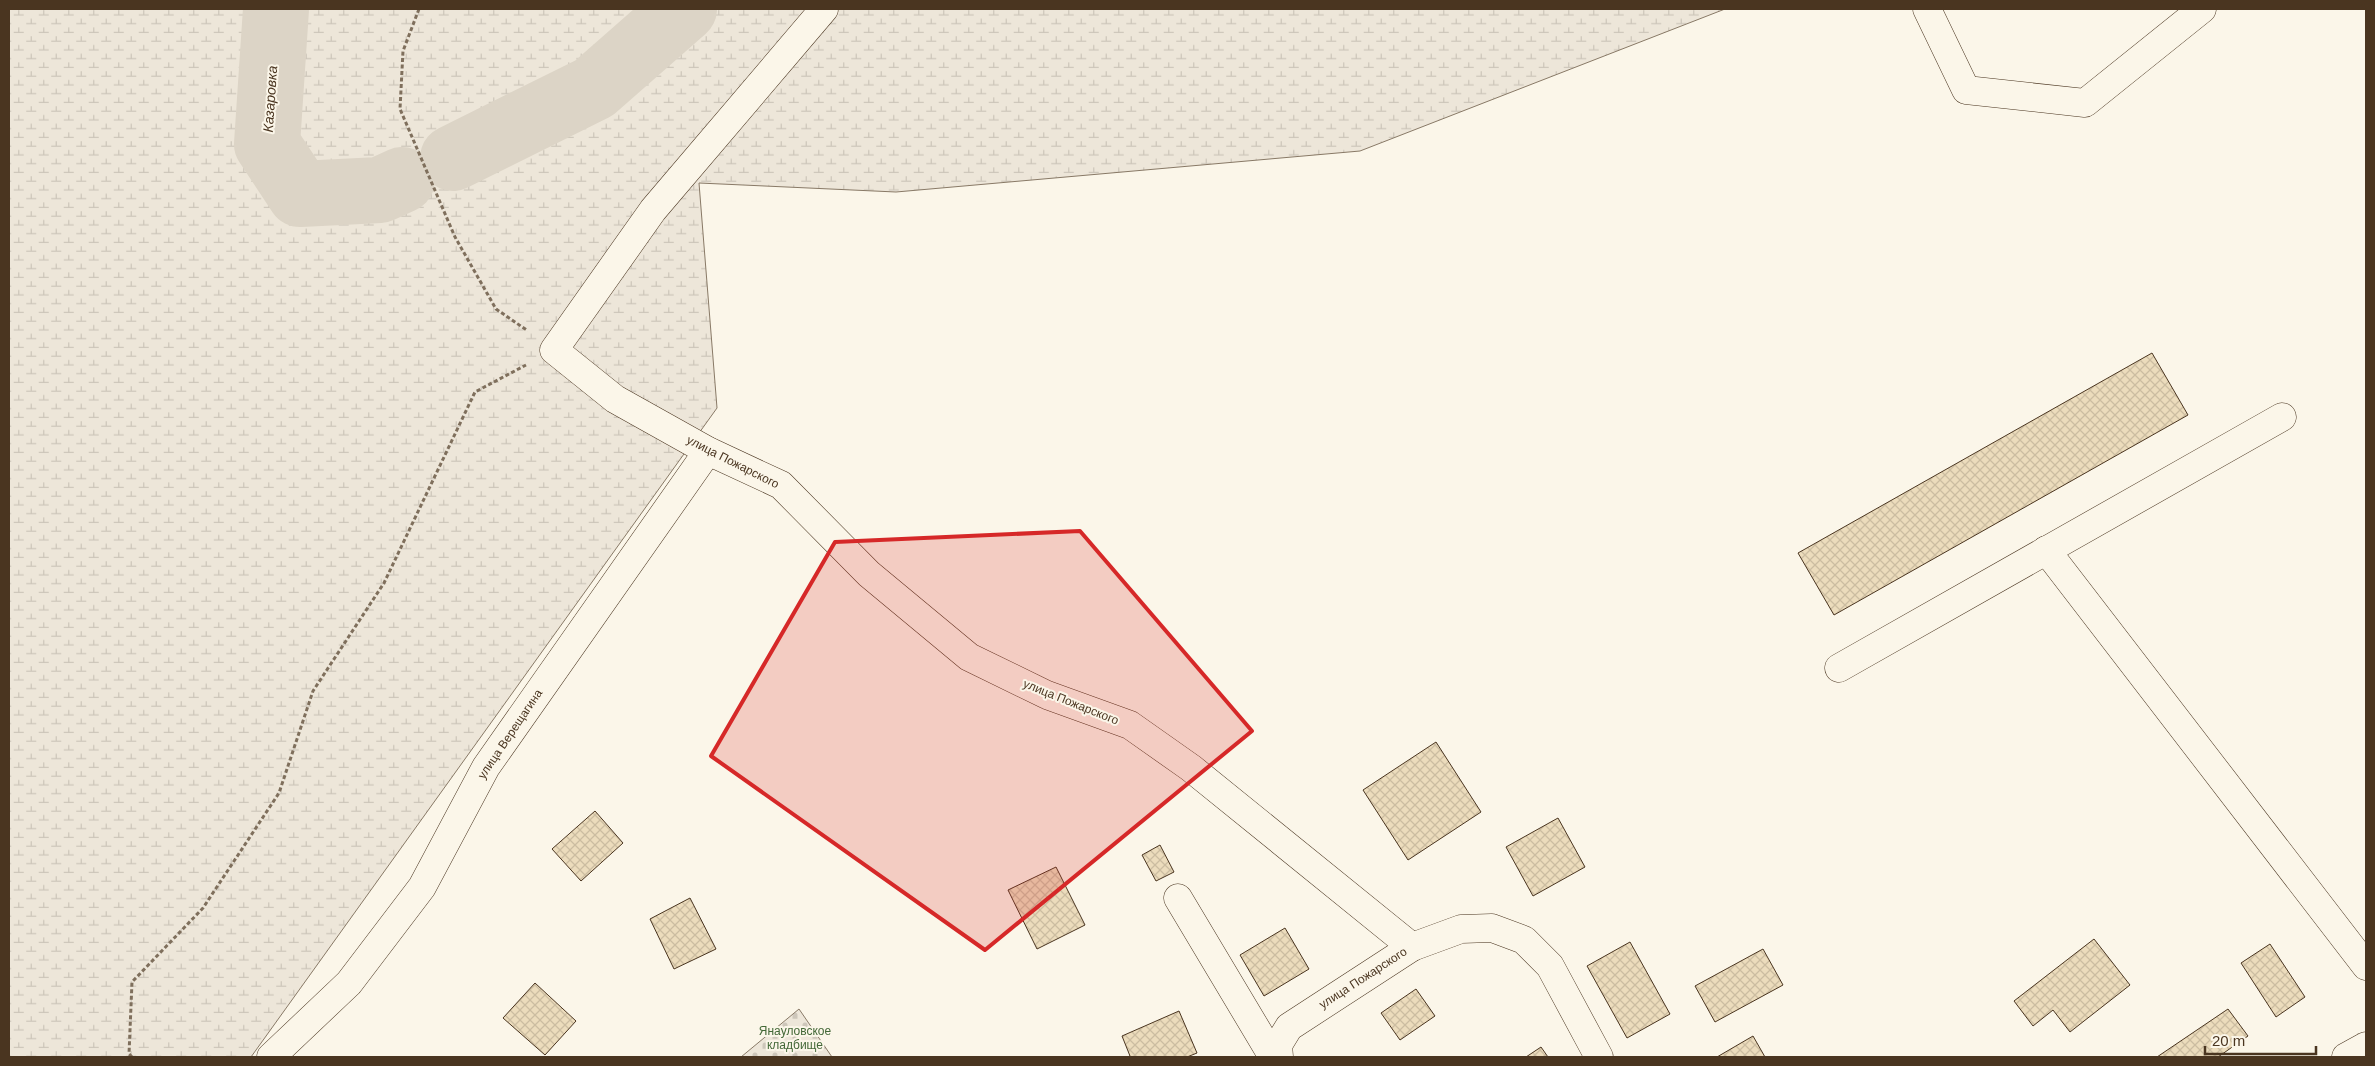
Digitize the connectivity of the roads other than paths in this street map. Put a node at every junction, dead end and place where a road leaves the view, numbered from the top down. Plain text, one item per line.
1 (824, 9) edge
2 (1927, 9) edge
3 (2202, 9) edge
4 (2282, 417) dead end
5 (708, 451) junction
6 (2046, 550) junction
7 (1840, 668) dead end
8 (1178, 898) dead end
9 (1412, 947) junction
10 (2366, 966) edge
11 (2366, 1046) edge
12 (271, 1057) edge
13 (1273, 1057) edge
14 (1279, 1057) edge
15 (1599, 1057) edge
16 (2346, 1057) edge

1 - 5 street, улица Пожарского
2 - 3 street
4 - 6 street
5 - 9 street, улица Пожарского
5 - 12 street, улица Верещагина
6 - 7 street
6 - 10 street
8 - 13 street
9 - 14 street, улица Пожарского
9 - 15 street
11 - 16 street

